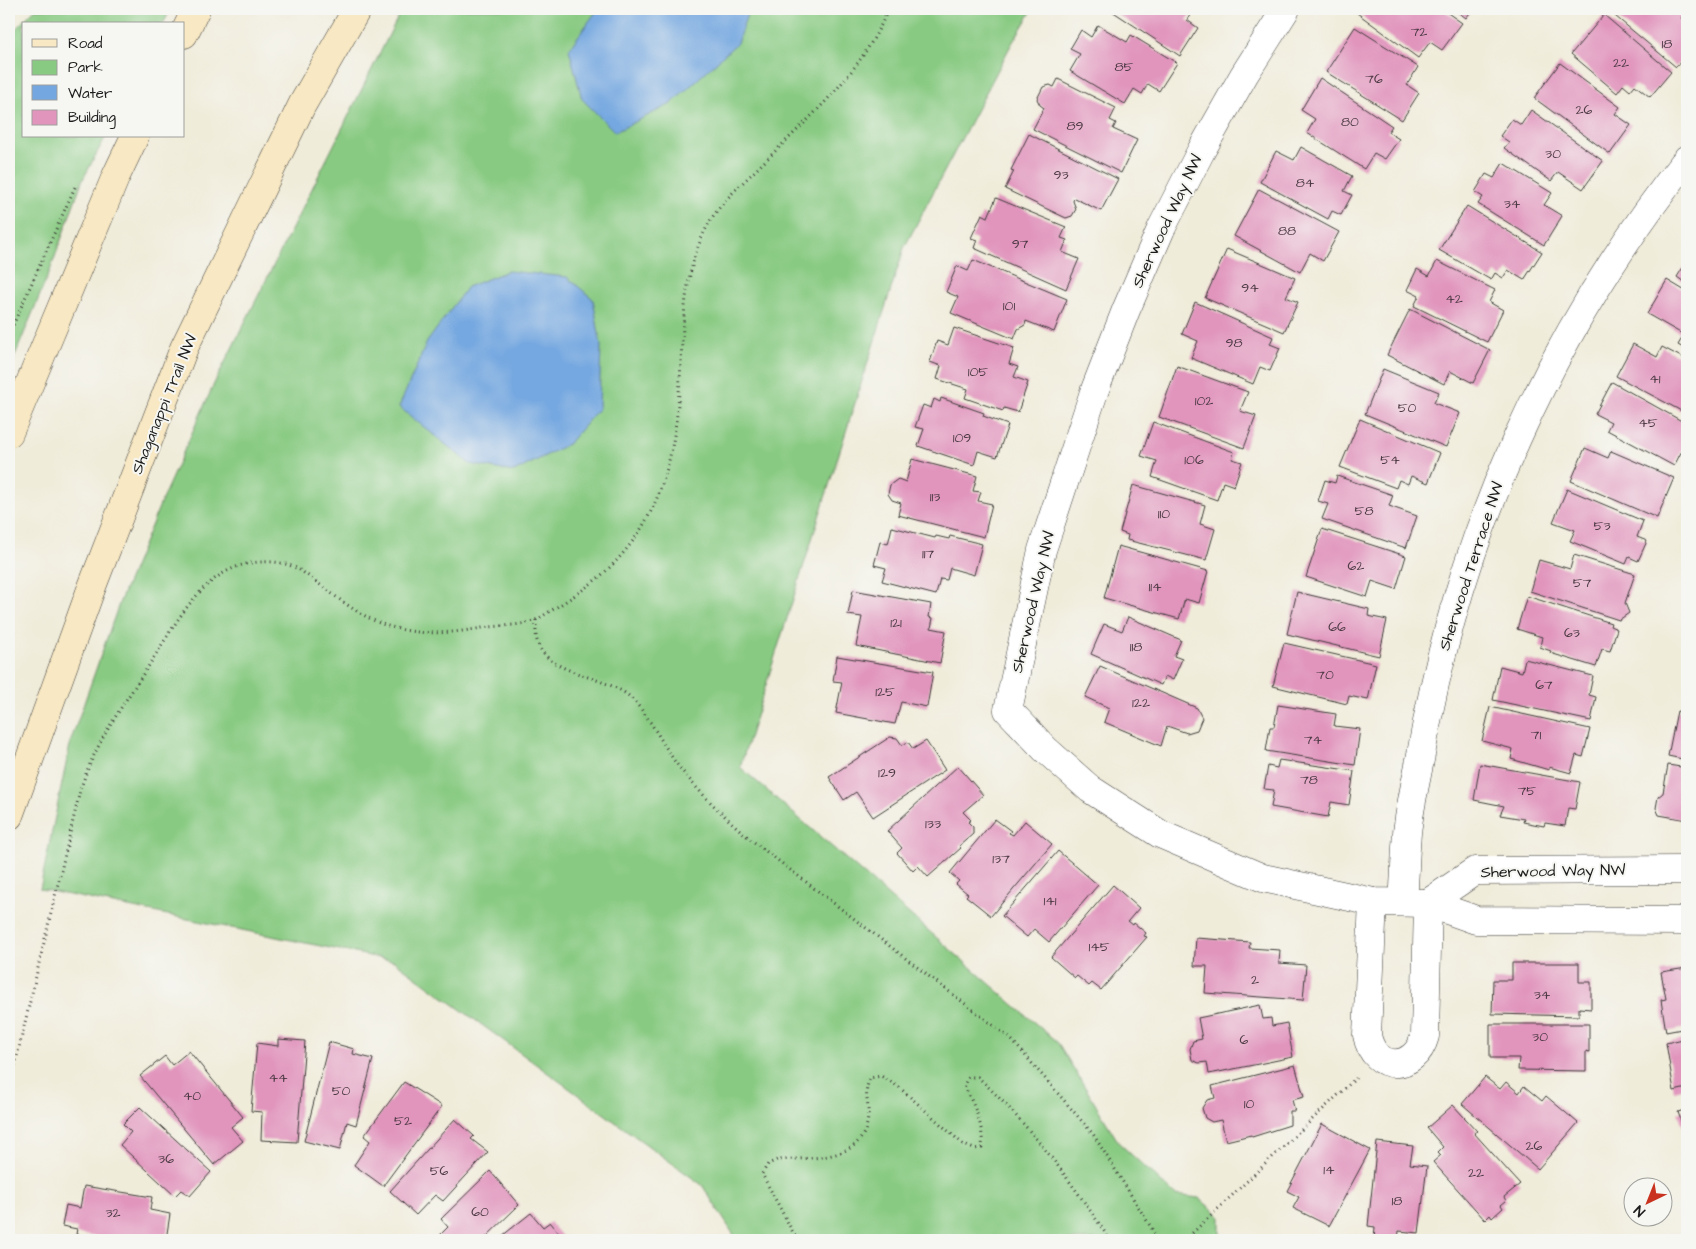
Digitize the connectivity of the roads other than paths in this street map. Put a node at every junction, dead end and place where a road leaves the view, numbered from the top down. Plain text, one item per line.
1 (196, 9) edge
2 (357, 9) edge
3 (1286, 9) edge
4 (185, 32) edge
5 (134, 138) edge
6 (1687, 159) edge
7 (9, 433) edge
8 (9, 816) edge
9 (1687, 870) edge
10 (1373, 902) junction
11 (1416, 903) junction
12 (1687, 921) edge

1 - 4 main road
2 - 8 main road, Shaganappi Trail NW
3 - 10 street, Sherwood Way NW
5 - 7 main road
6 - 11 street, Sherwood Terrace NW
9 - 11 street, Sherwood Way NW
10 - 11 street, Sherwood Way NW
10 - 11 street, Sherwood Terrace NW
11 - 12 street, Sherwood Way NW

